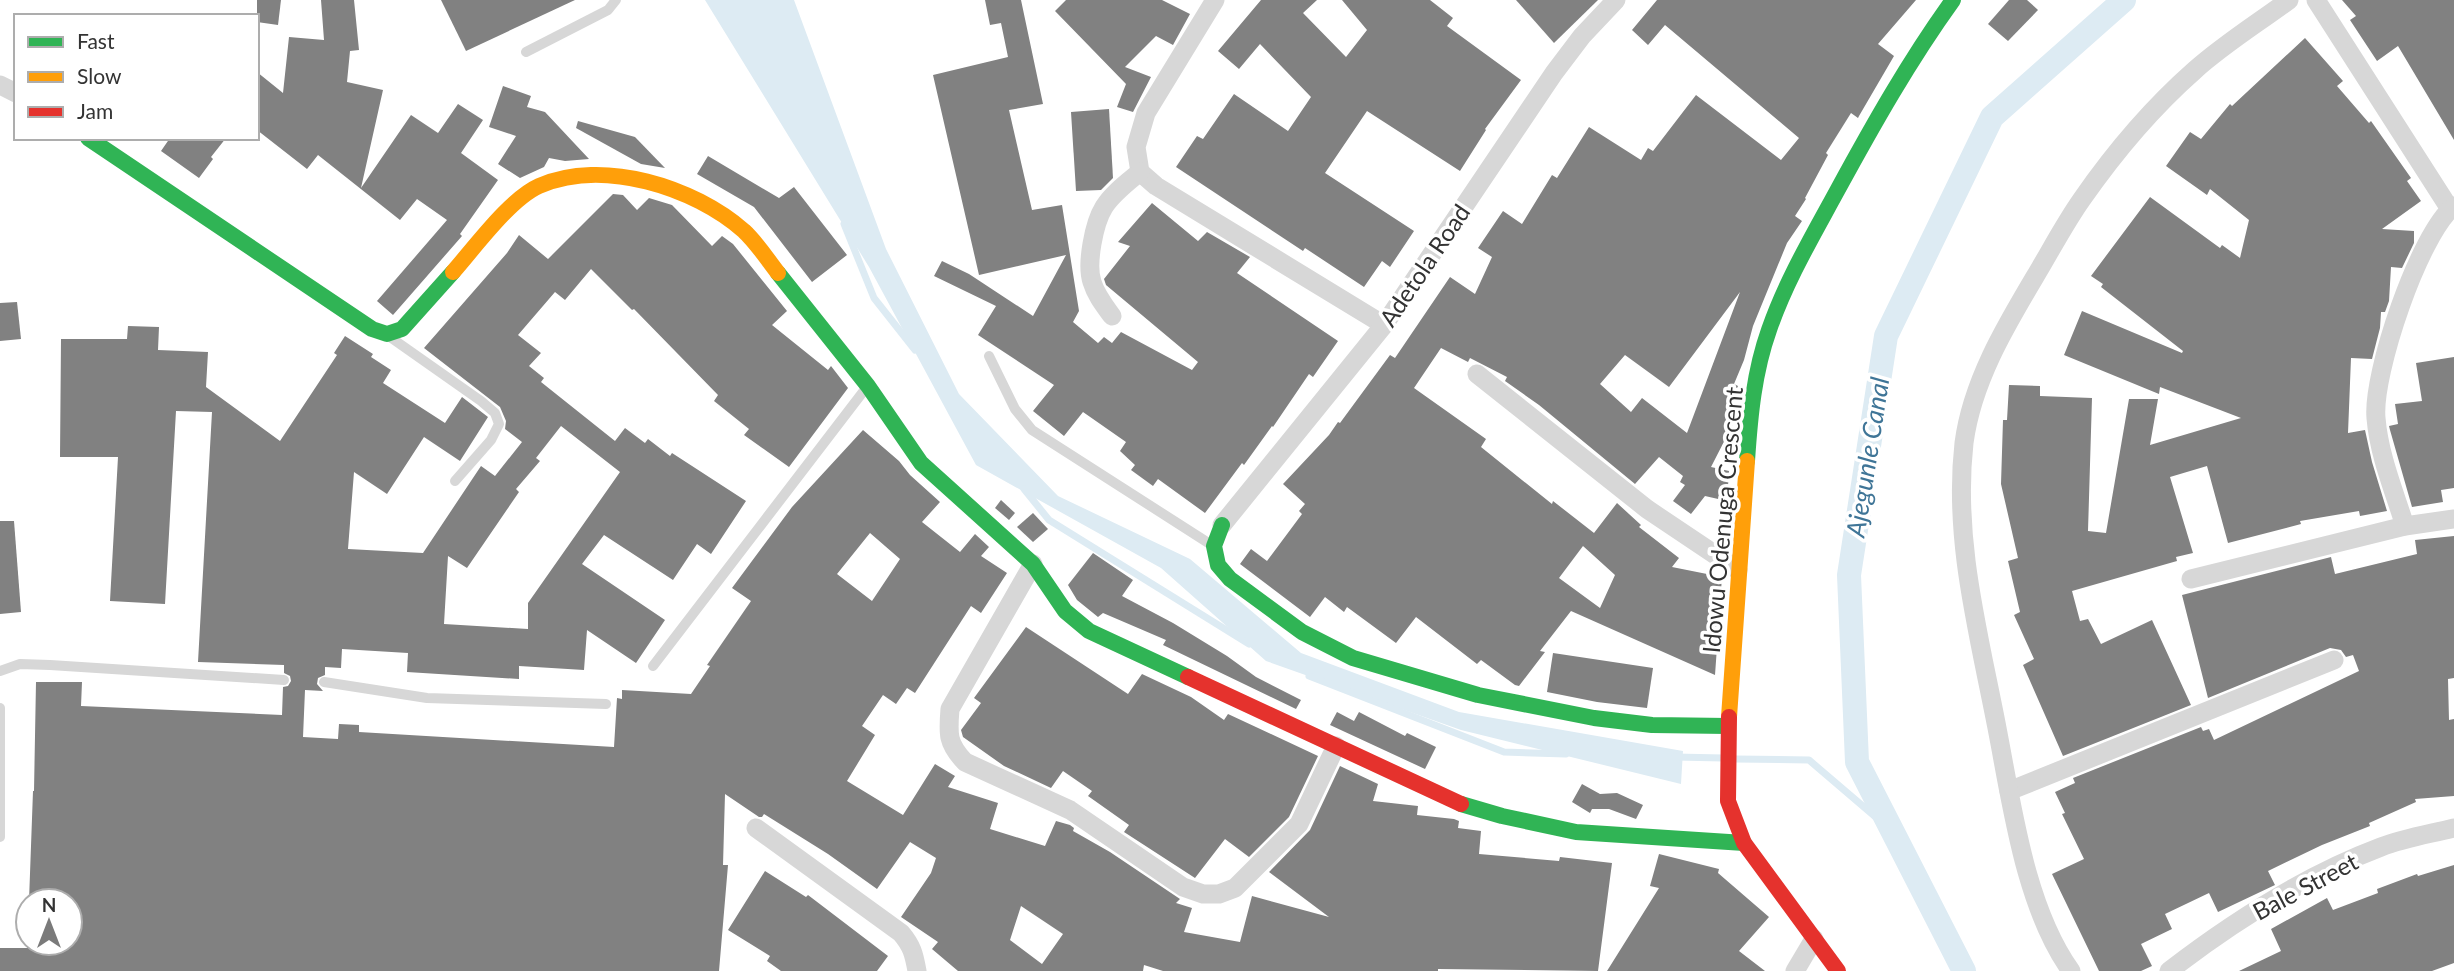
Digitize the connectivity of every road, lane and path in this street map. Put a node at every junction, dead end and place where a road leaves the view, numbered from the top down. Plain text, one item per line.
1 (616, 0) edge
2 (1215, 0) edge
3 (1616, 0) edge
4 (1952, 0) edge
5 (2289, 0) edge
6 (2316, 0) edge
7 (526, 52) dead end
8 (91, 140) edge
9 (1140, 172) junction
10 (2452, 207) edge
11 (1112, 316) dead end
12 (1384, 325) junction
13 (387, 334) junction
14 (989, 356) dead end
15 (1477, 374) dead end
16 (868, 387) junction
17 (455, 481) dead end
18 (2454, 519) edge
19 (1222, 525) joint
20 (2405, 526) junction
21 (1214, 547) junction
22 (1033, 564) junction
23 (1738, 570) junction
24 (2191, 579) dead end
25 (2334, 660) dead end
26 (653, 666) dead end
27 (0, 671) edge
28 (284, 680) dead end
29 (324, 682) dead end
30 (606, 704) dead end
31 (0, 708) edge
32 (1728, 726) junction
33 (1336, 746) junction
34 (2009, 790) junction
35 (756, 828) dead end
36 (2454, 828) edge
37 (0, 837) edge
38 (1744, 843) junction
39 (1814, 939) junction
40 (917, 971) edge
41 (1795, 971) edge
42 (1838, 971) edge
43 (2071, 971) edge
44 (2169, 971) edge

1 - 7 lane
2 - 9 street
3 - 12 street, Adetola Road
4 - 23 street, Idowu Odenuga Crescent
5 - 34 street
6 - 10 street
8 - 13 street
9 - 11 street
9 - 12 street
10 - 20 street
12 - 19 street, Adetola Road
13 - 16 street
13 - 17 lane
14 - 21 lane
15 - 23 street
16 - 22 street
16 - 26 lane
18 - 20 street
19 - 21 street
20 - 24 street
21 - 32 street
22 - 33 street
22 - 33 street
23 - 32 street, Idowu Odenuga Crescent
25 - 34 street
27 - 28 lane
29 - 30 lane
31 - 37 lane
32 - 38 street, Idowu Odenuga Crescent
33 - 38 street
34 - 43 street
35 - 40 street
36 - 44 street, Bale Street
38 - 39 street
39 - 41 street
39 - 42 street

